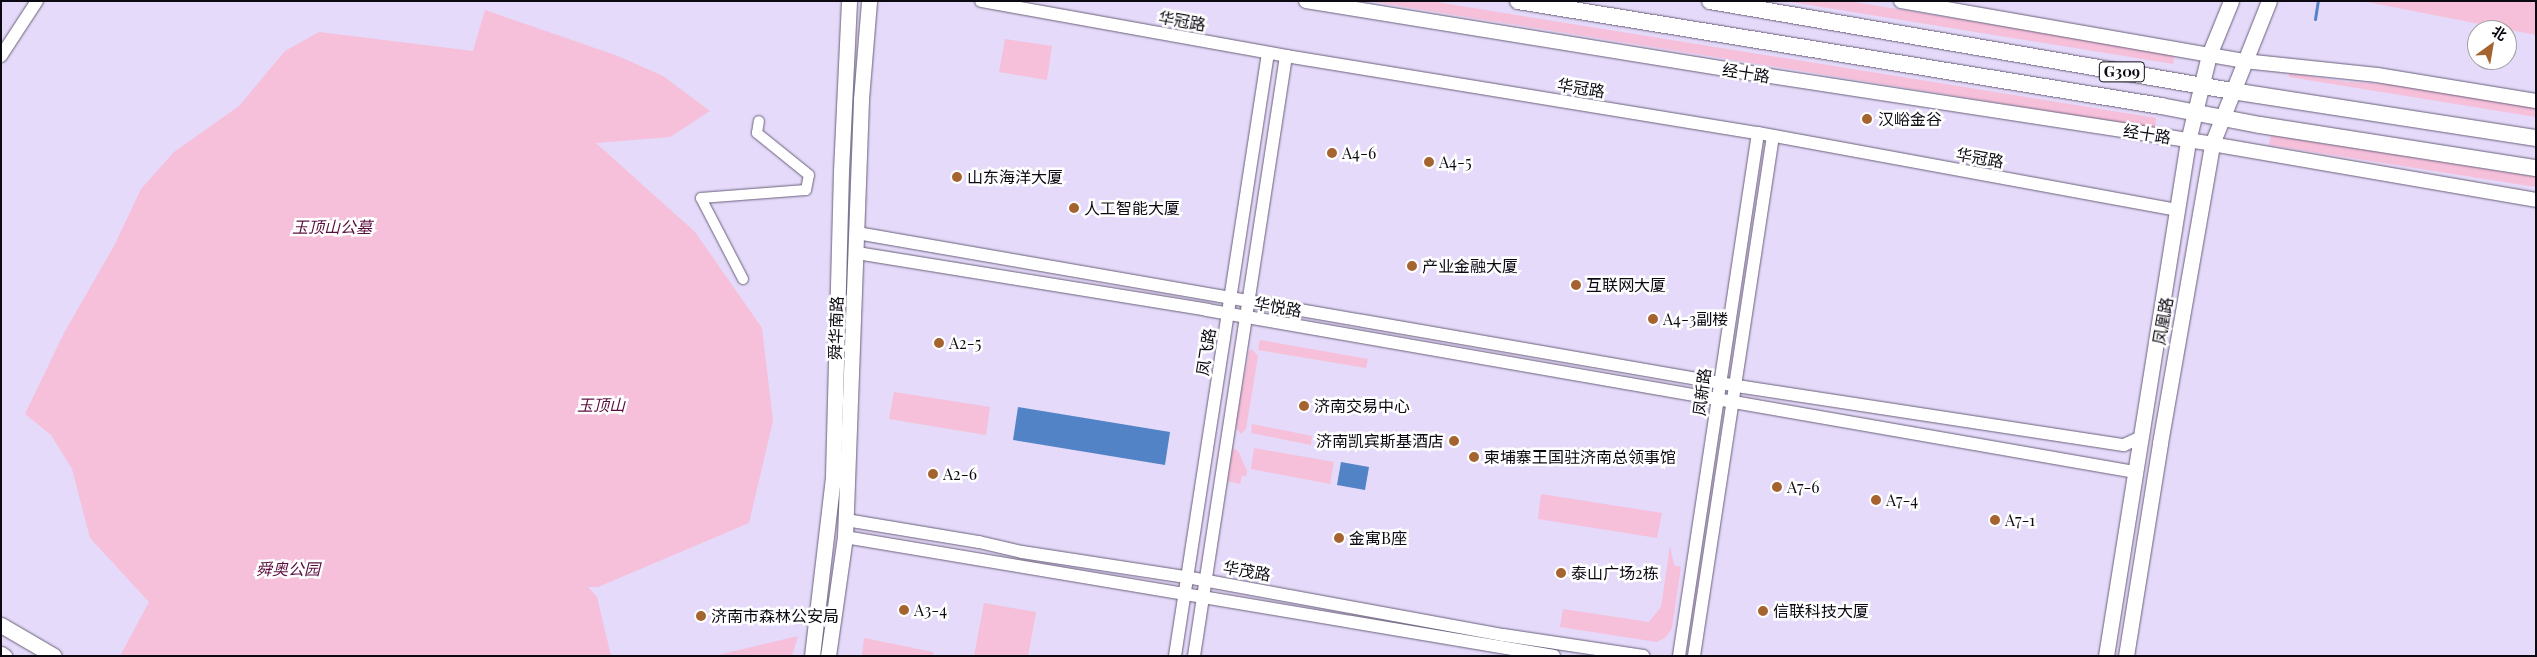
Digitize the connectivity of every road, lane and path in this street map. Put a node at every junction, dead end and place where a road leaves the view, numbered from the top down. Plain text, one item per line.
1 (37, 1) edge
2 (849, 1) edge
3 (869, 1) edge
4 (981, 1) edge
5 (1306, 1) edge
6 (1518, 1) edge
7 (1710, 1) edge
8 (1901, 1) edge
9 (2231, 1) edge
10 (2269, 1) edge
11 (2, 53) edge
12 (1268, 53) junction
13 (2209, 55) junction
14 (1286, 56) junction
15 (2244, 61) junction
16 (2201, 85) junction
17 (2232, 91) junction
18 (2536, 101) edge
19 (2194, 113) junction
20 (2222, 118) junction
21 (759, 121) dead end
22 (1758, 134) junction
23 (1773, 136) junction
24 (2536, 138) edge
25 (2188, 141) junction
26 (2212, 144) junction
27 (2536, 168) edge
28 (2536, 200) edge
29 (2176, 210) junction
30 (857, 233) junction
31 (857, 253) junction
32 (742, 279) dead end
33 (1230, 299) junction
34 (1248, 302) junction
35 (1228, 315) junction
36 (1245, 318) junction
37 (1719, 382) junction
38 (1737, 386) junction
39 (1717, 400) junction
40 (1734, 404) junction
41 (2139, 438) junction
42 (2134, 472) junction
43 (846, 520) junction
44 (845, 537) junction
45 (1186, 577) junction
46 (1206, 580) junction
47 (1184, 594) junction
48 (1203, 597) junction
49 (1, 625) edge
50 (1501, 652) edge
51 (54, 656) edge
52 (812, 656) edge
53 (828, 656) edge
54 (1175, 656) edge
55 (1194, 656) edge
56 (1554, 656) edge
57 (1643, 656) edge
58 (1679, 656) edge
59 (1694, 656) edge
60 (2106, 656) edge
61 (2126, 656) edge

1 - 11 street
2 - 52 main road, 舜华南路
3 - 30 main road, 舜华南路
4 - 12 street, 华冠路
5 - 25 main road, 经十路
6 - 19 highway, 经十路 / G309
7 - 16 highway, G309
8 - 13 main road
9 - 13 main road, 凤凰路
10 - 15 main road, 凤凰路
12 - 14 street, 华冠路
12 - 33 street, 凤飞路
13 - 15 main road
13 - 16 main road, 凤凰路
14 - 22 street, 华冠路
14 - 34 street, 凤飞路
15 - 17 main road, 凤凰路
15 - 18 main road
16 - 17 highway, G309
16 - 19 main road, 凤凰路
17 - 20 main road, 凤凰路
17 - 24 highway, G309
19 - 20 highway, G309
19 - 25 main road, 凤凰路
20 - 26 main road, 凤凰路
20 - 27 highway, G309
21 - 32 street
22 - 23 street, 华冠路
22 - 37 street, 凤新路
23 - 29 street, 华冠路
23 - 38 street
25 - 26 main road, 经十路
25 - 29 main road, 凤凰路
26 - 28 main road
26 - 61 main road, 凤凰路
29 - 41 main road, 凤凰路
30 - 31 main road, 舜华南路
30 - 33 street
31 - 35 street, 华悦路
31 - 43 main road, 舜华南路
33 - 34 street
33 - 35 street, 凤飞路
34 - 36 street, 凤飞路
34 - 37 street
35 - 36 street, 华悦路
35 - 45 street, 凤飞路
36 - 39 street, 华悦路
36 - 46 street, 凤飞路
37 - 38 street
37 - 39 street, 凤新路
38 - 40 street
38 - 41 street
39 - 40 street, 华悦路
39 - 58 street, 凤新路
40 - 42 street, 华悦路
40 - 59 street
41 - 42 main road, 凤凰路
42 - 60 main road, 凤凰路
43 - 44 main road, 舜华南路
43 - 45 street, 华茂路
44 - 47 street, 华茂路
44 - 53 main road, 舜华南路
45 - 46 street, 华茂路
45 - 47 street, 凤飞路
46 - 48 street, 凤飞路
46 - 57 street, 华茂路
47 - 48 street, 华茂路
47 - 54 street, 凤飞路
48 - 50 street, 华茂路
48 - 55 street, 凤飞路
49 - 51 main road
50 - 56 street, 华茂路

